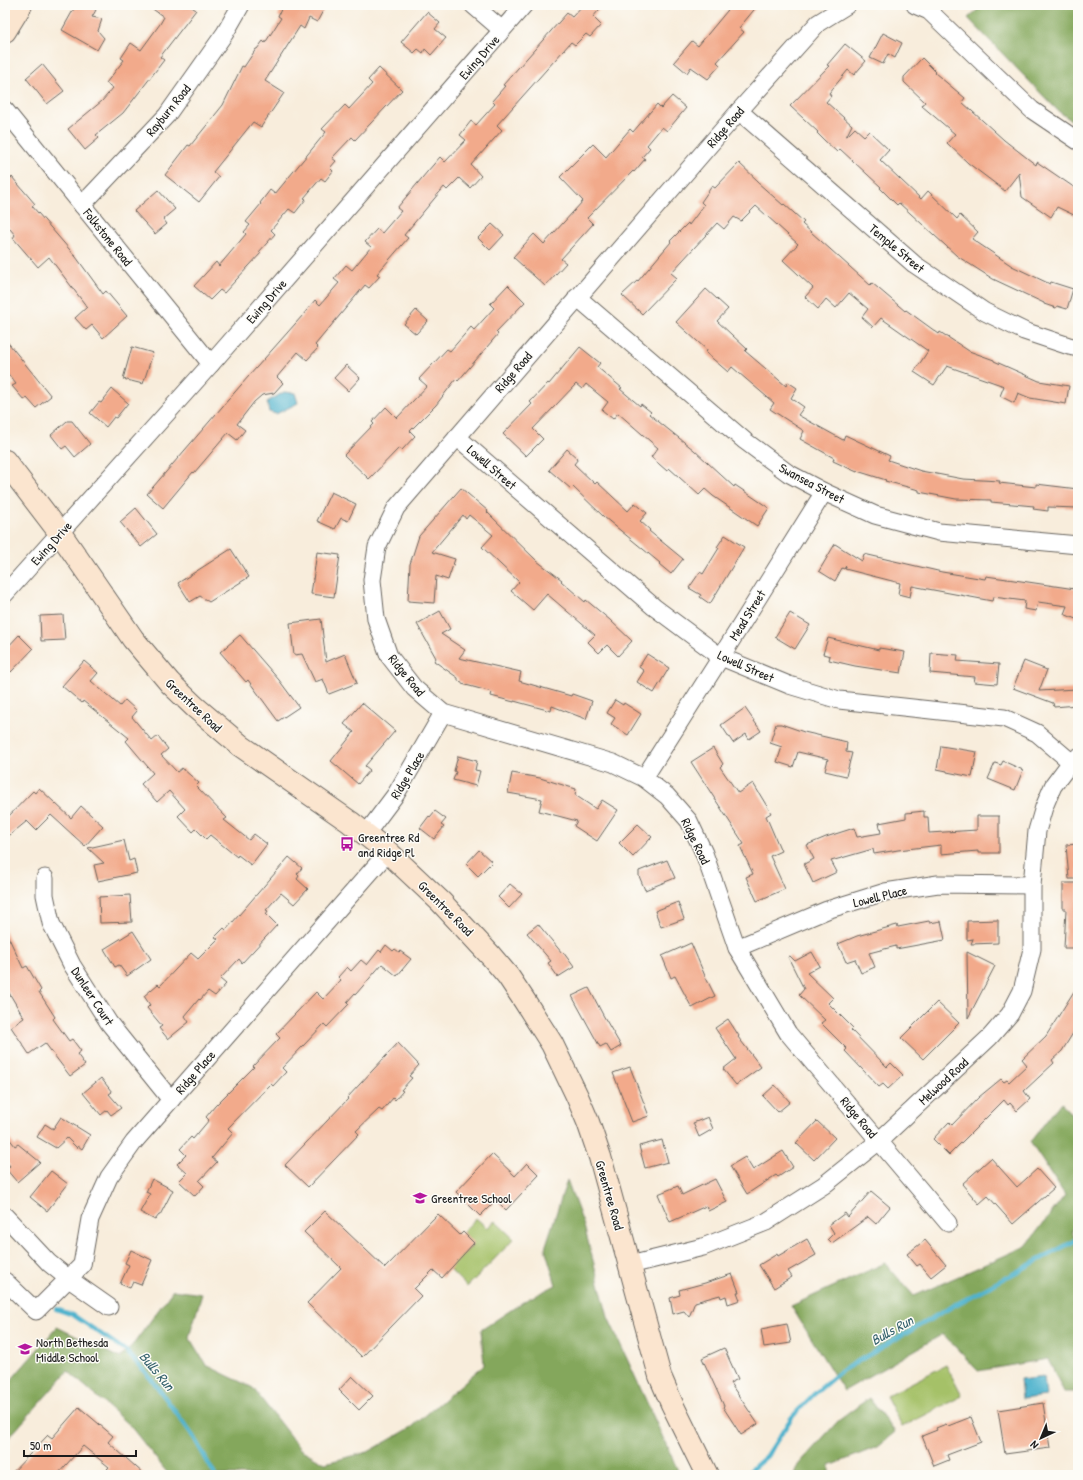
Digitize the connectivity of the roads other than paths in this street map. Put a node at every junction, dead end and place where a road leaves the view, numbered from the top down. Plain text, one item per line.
1 (21, 5) edge
2 (241, 5) edge
3 (473, 5) edge
4 (524, 5) edge
5 (847, 5) edge
6 (915, 5) edge
7 (502, 30) junction
8 (5, 31) edge
9 (5, 110) edge
10 (739, 110) junction
11 (1078, 141) edge
12 (82, 205) junction
13 (577, 297) junction
14 (1078, 348) edge
15 (211, 364) junction
16 (457, 437) junction
17 (5, 461) edge
18 (824, 492) junction
19 (60, 533) junction
20 (1078, 545) edge
21 (5, 594) edge
22 (721, 658) junction
23 (443, 713) junction
24 (1074, 759) edge
25 (644, 778) junction
26 (366, 834) junction
27 (388, 852) junction
28 (45, 878) dead end
29 (1032, 885) junction
30 (737, 948) junction
31 (170, 1100) junction
32 (879, 1141) junction
33 (5, 1216) edge
34 (948, 1223) dead end
35 (630, 1264) junction
36 (69, 1279) junction
37 (5, 1281) edge
38 (109, 1307) dead end
39 (707, 1475) edge

1 - 8 street
2 - 12 street, Rayburn Road
3 - 7 street
4 - 7 street, Ewing Drive
5 - 10 street, Ridge Road
6 - 11 street
7 - 15 street, Ewing Drive
9 - 12 street, Folkstone Road
10 - 13 street, Ridge Road
10 - 14 street, Temple Street
12 - 15 street, Folkstone Road
13 - 16 street, Ridge Road
13 - 18 street, Swansea Street
15 - 19 street, Ewing Drive
16 - 22 street, Lowell Street
16 - 23 street, Ridge Road
17 - 19 street, Greentree Road
18 - 20 street, Swansea Street
18 - 22 street, Mead Street
19 - 21 street, Ewing Drive
19 - 26 street, Greentree Road
22 - 24 street, Lowell Street
22 - 25 street, Mead Street
23 - 25 street, Ridge Road
23 - 26 street, Ridge Place
24 - 29 street, Melwood Road
25 - 30 street, Ridge Road
26 - 27 street, Greentree Road
27 - 31 street, Ridge Place
27 - 35 street, Greentree Road
28 - 31 street, Dunleer Court
29 - 30 street, Lowell Place
29 - 32 street, Melwood Road
30 - 32 street, Ridge Road
31 - 36 street, Ridge Place
32 - 34 street, Ridge Road
32 - 35 street, Melwood Road
33 - 36 street
35 - 39 street, Greentree Road
36 - 37 street, Ridge Place
36 - 38 street

